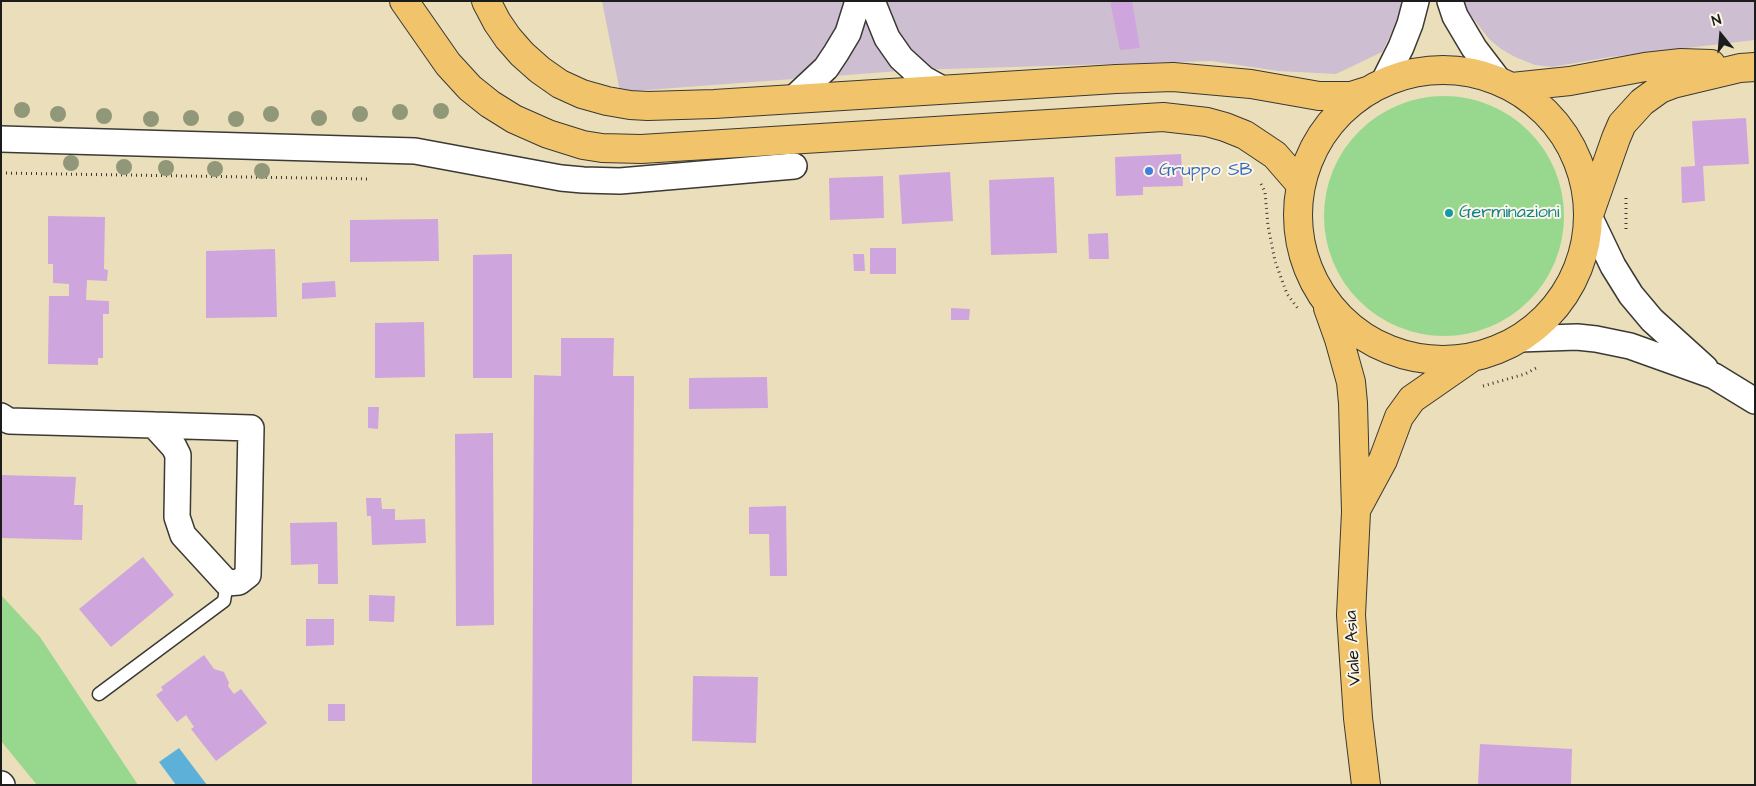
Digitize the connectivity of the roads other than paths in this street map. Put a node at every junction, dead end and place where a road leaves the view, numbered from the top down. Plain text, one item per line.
1 (404, 1) edge
2 (486, 1) edge
3 (858, 1) edge
4 (872, 1) edge
5 (1416, 1) edge
6 (1450, 1) edge
7 (1747, 67) edge
8 (1506, 85) junction
9 (1377, 87) junction
10 (944, 90) junction
11 (793, 99) junction
12 (1, 139) edge
13 (794, 166) dead end
14 (1301, 185) junction
15 (1589, 216) junction
16 (1322, 296) junction
17 (1519, 339) junction
18 (1473, 358) junction
19 (1714, 376) junction
20 (1755, 401) edge
21 (1, 416) edge
22 (154, 425) junction
23 (1356, 512) junction
24 (227, 584) junction
25 (99, 694) dead end
26 (1366, 785) edge

1 - 14 main road
2 - 11 main road
3 - 11 street
4 - 10 street
5 - 9 street
6 - 8 street
7 - 8 main road
7 - 15 main road
8 - 9 main road
8 - 15 main road
9 - 10 main road
9 - 14 main road
10 - 11 main road
12 - 13 street
14 - 16 main road
15 - 17 main road
15 - 19 street
16 - 18 main road
16 - 23 main road, Viale Asia
17 - 18 main road
17 - 19 street
18 - 23 main road
19 - 20 street
21 - 22 street
22 - 24 street
22 - 24 street
23 - 26 main road, Viale Asia
24 - 25 lane

